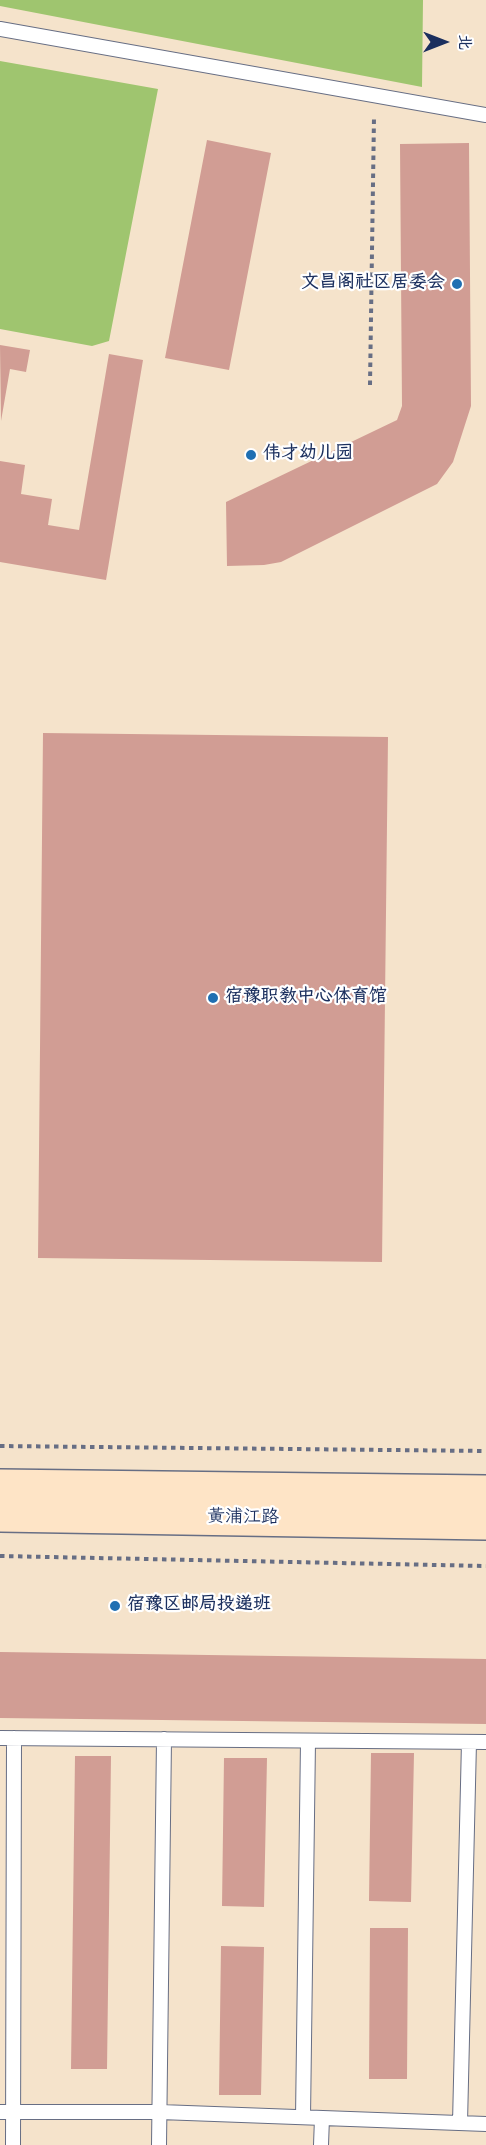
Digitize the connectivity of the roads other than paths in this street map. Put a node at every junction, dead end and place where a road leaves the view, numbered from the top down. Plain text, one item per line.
1 (0, 29) edge
2 (486, 115) edge
3 (0, 1486) edge
4 (486, 1492) edge
5 (0, 1515) edge
6 (486, 1523) edge
7 (7, 1738) edge
8 (164, 1739) junction
9 (308, 1741) junction
10 (469, 1742) junction
11 (486, 1742) edge
12 (160, 2112) junction
13 (6, 2113) edge
14 (303, 2117) junction
15 (322, 2118) junction
16 (460, 2123) junction
17 (486, 2124) edge
18 (13, 2145) edge
19 (159, 2145) edge
20 (321, 2145) edge

1 - 2 lane
3 - 4 street, 黄浦江路
5 - 6 street, 黄浦江路
7 - 8 lane
7 - 13 lane
8 - 9 lane
8 - 12 lane
9 - 10 lane
9 - 14 lane
10 - 11 lane
10 - 16 lane
12 - 13 lane
12 - 14 lane
12 - 19 lane
13 - 18 lane
14 - 15 lane
15 - 16 lane
15 - 20 lane
16 - 17 lane

